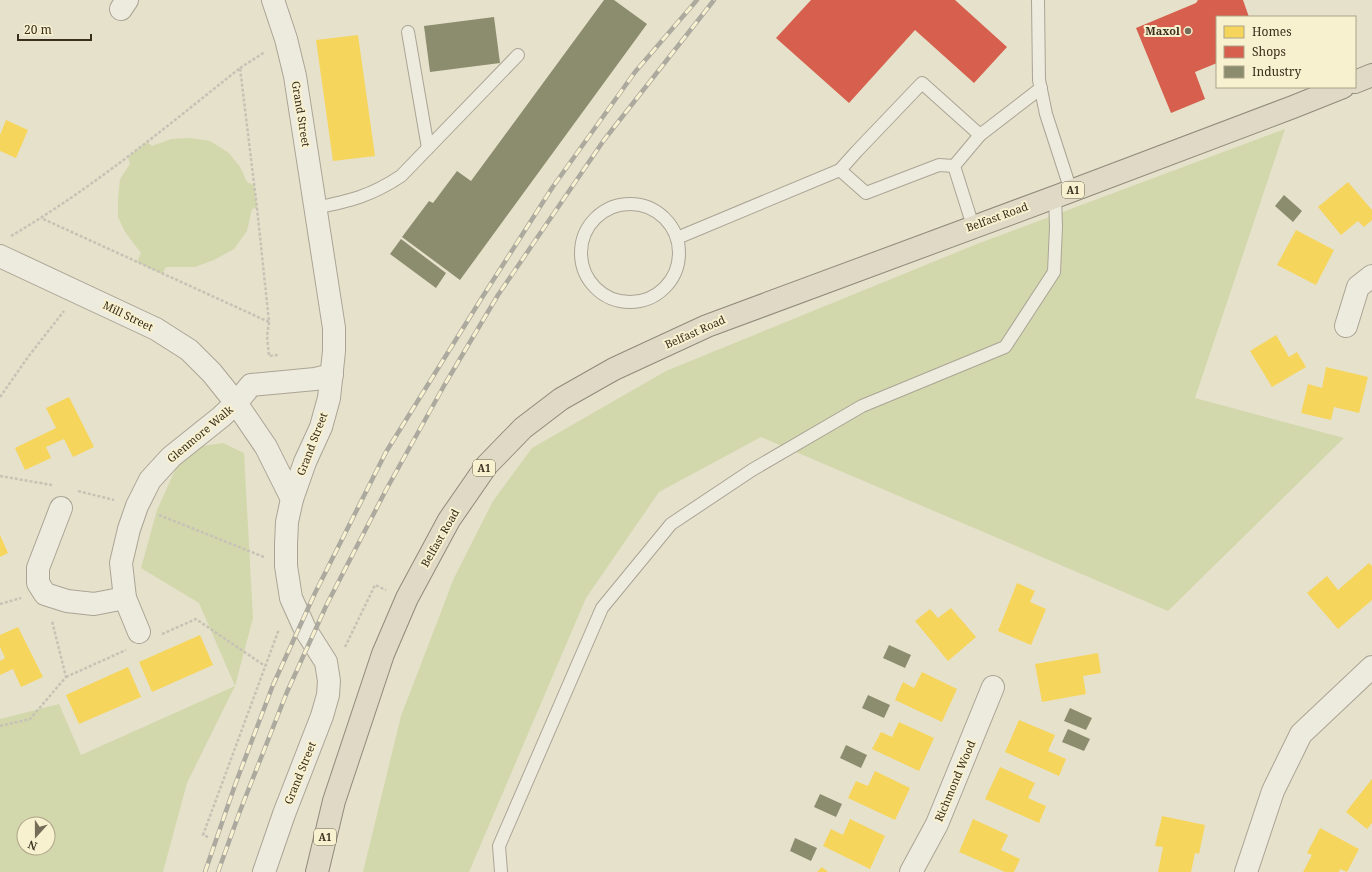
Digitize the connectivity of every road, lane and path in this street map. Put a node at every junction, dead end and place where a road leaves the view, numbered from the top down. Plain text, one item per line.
1 (273, 0) edge
2 (1038, 0) edge
3 (408, 32) dead end
4 (286, 39) junction
5 (518, 55) dead end
6 (240, 68) junction
7 (1372, 75) edge
8 (1356, 82) edge
9 (1041, 88) junction
10 (1340, 88) edge
11 (980, 135) junction
12 (428, 148) junction
13 (954, 166) junction
14 (840, 170) junction
15 (1063, 194) junction
16 (315, 208) junction
17 (41, 218) junction
18 (973, 226) junction
19 (677, 238) junction
20 (3, 247) edge
21 (1372, 276) edge
22 (79, 292) junction
23 (269, 322) junction
24 (1346, 326) dead end
25 (278, 355) dead end
26 (332, 375) junction
27 (0, 398) edge
28 (236, 403) junction
29 (292, 499) junction
30 (61, 508) dead end
31 (45, 594) junction
32 (125, 598) junction
33 (291, 598) junction
34 (407, 598) junction
35 (142, 639) junction
36 (265, 666) junction
37 (1372, 667) edge
38 (66, 677) junction
39 (329, 681) junction
40 (993, 687) dead end
41 (0, 726) edge
42 (208, 837) dead end
43 (264, 872) edge
44 (317, 872) edge
45 (501, 872) edge
46 (911, 872) edge
47 (1246, 872) edge

1 - 4 street, Grand Street
2 - 9 lane
3 - 12 lane
4 - 6 path
4 - 16 street, Grand Street
5 - 12 lane
6 - 17 path
6 - 23 path
7 - 8 highway
9 - 11 lane
9 - 15 lane
10 - 15 highway, Belfast Road / A1
11 - 13 lane
11 - 14 lane
12 - 16 lane
13 - 14 lane
13 - 18 lane
14 - 19 lane
15 - 18 highway, Belfast Road / A1
15 - 45 lane
16 - 26 street, Grand Street
17 - 20 path
17 - 23 path
18 - 34 highway, Belfast Road / A1
19 - 19 lane
20 - 22 street, Mill Street
21 - 24 street
22 - 27 path
22 - 28 street, Mill Street
23 - 25 path
26 - 28 street
26 - 29 street, Grand Street
28 - 29 street, Mill Street
28 - 32 street, Glenmore Walk
29 - 33 street, Grand Street
30 - 31 street
31 - 32 street
31 - 38 path
32 - 35 street, Glenmore Walk
33 - 36 path
33 - 39 street, Grand Street
34 - 39 path
34 - 44 highway, Belfast Road / A1
35 - 36 path
35 - 38 path
36 - 42 path
37 - 47 street
38 - 41 path
39 - 43 street, Grand Street
40 - 46 street, Richmond Wood

